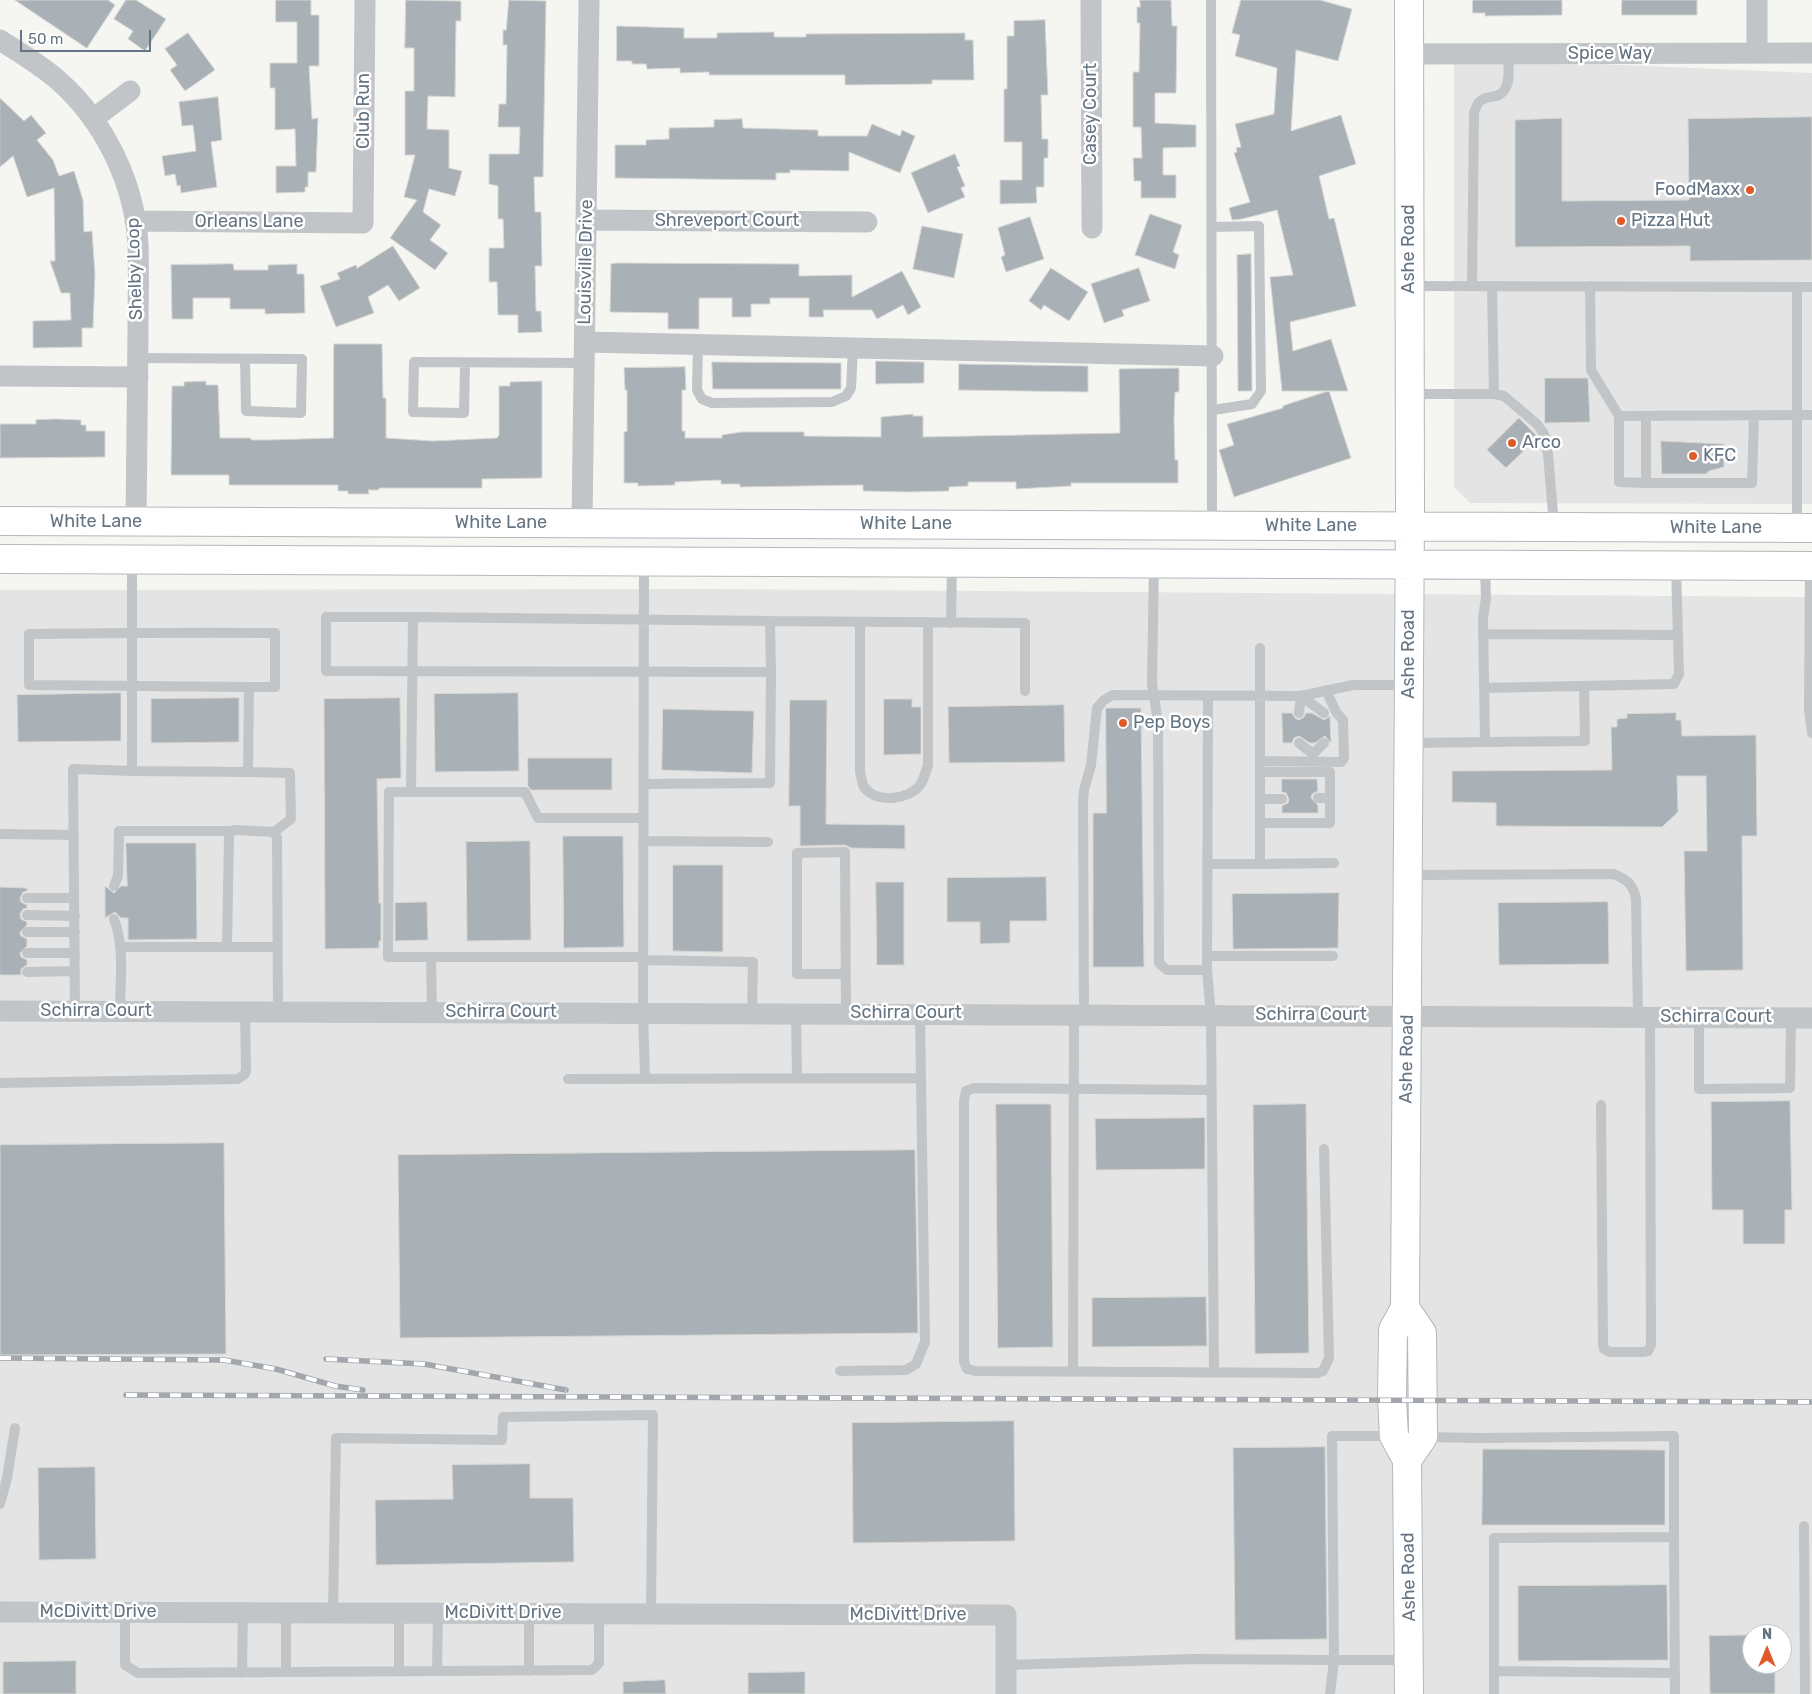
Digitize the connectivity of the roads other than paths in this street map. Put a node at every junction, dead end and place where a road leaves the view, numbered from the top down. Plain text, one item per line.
1 (365, 0) edge
2 (589, 0) edge
3 (1091, 0) edge
4 (1211, 0) edge
5 (1409, 0) edge
6 (1757, 0) edge
7 (0, 40) edge
8 (1757, 53) junction
9 (1812, 53) edge
10 (1409, 54) junction
11 (1508, 54) junction
12 (130, 91) dead end
13 (93, 119) junction
14 (587, 220) junction
15 (135, 221) junction
16 (867, 222) dead end
17 (363, 223) joint
18 (1212, 227) junction
19 (1092, 228) dead end
20 (1409, 286) junction
21 (1472, 286) junction
22 (1492, 286) junction
23 (1590, 286) junction
24 (1797, 287) junction
25 (1812, 287) edge
26 (586, 342) junction
27 (698, 344) junction
28 (853, 348) junction
29 (1213, 356) junction
30 (245, 359) junction
31 (465, 363) junction
32 (585, 363) junction
33 (138, 368) junction
34 (0, 376) edge
35 (1410, 394) junction
36 (1494, 394) junction
37 (1213, 410) junction
38 (1754, 415) junction
39 (1797, 415) junction
40 (1812, 415) edge
41 (1619, 416) junction
42 (1646, 416) junction
43 (1646, 482) junction
44 (0, 521) edge
45 (136, 522) junction
46 (271, 522) junction
47 (582, 523) junction
48 (775, 524) junction
49 (1008, 524) junction
50 (1212, 526) junction
51 (1410, 526) junction
52 (1554, 527) junction
53 (1804, 528) edge
54 (0, 558) edge
55 (135, 560) junction
56 (432, 560) junction
57 (650, 561) junction
58 (858, 562) junction
59 (952, 562) junction
60 (1154, 562) junction
61 (1408, 563) junction
62 (1485, 564) junction
63 (1676, 565) junction
64 (1812, 566) edge
65 (413, 617) junction
66 (644, 620) junction
67 (770, 621) junction
68 (860, 622) junction
69 (928, 622) junction
70 (951, 623) junction
71 (132, 633) junction
72 (1484, 634) junction
73 (1678, 635) junction
74 (1260, 648) dead end
75 (413, 671) junction
76 (644, 672) junction
77 (771, 672) junction
78 (1408, 685) junction
79 (132, 686) junction
80 (1584, 686) junction
81 (249, 687) junction
82 (1484, 688) junction
83 (1326, 690) junction
84 (1024, 691) dead end
85 (1155, 696) junction
86 (1301, 696) junction
87 (1208, 697) junction
88 (1261, 697) junction
89 (1299, 713) dead end
90 (1319, 713) dead end
91 (1812, 733) edge
92 (1485, 742) junction
93 (1299, 743) dead end
94 (1318, 743) dead end
95 (1409, 743) junction
96 (1313, 758) junction
97 (1261, 766) junction
98 (132, 771) junction
99 (248, 772) junction
100 (643, 784) junction
101 (411, 792) junction
102 (1318, 798) dead end
103 (1330, 798) junction
104 (1260, 799) junction
105 (1282, 799) dead end
106 (643, 818) junction
107 (1260, 823) junction
108 (231, 831) junction
109 (274, 832) junction
110 (0, 834) edge
111 (74, 834) junction
112 (643, 841) junction
113 (768, 842) dead end
114 (1334, 863) dead end
115 (1207, 864) junction
116 (1260, 864) junction
117 (1408, 875) junction
118 (119, 886) dead end
119 (27, 898) dead end
120 (74, 898) junction
121 (27, 915) dead end
122 (75, 916) junction
123 (118, 918) dead end
124 (27, 932) dead end
125 (75, 932) junction
126 (227, 946) junction
127 (120, 947) junction
128 (278, 947) junction
129 (27, 953) dead end
130 (75, 953) junction
131 (1207, 956) junction
132 (1333, 956) dead end
133 (431, 957) junction
134 (643, 959) junction
135 (1207, 970) junction
136 (75, 971) junction
137 (27, 972) dead end
138 (846, 974) junction
139 (0, 1011) edge
140 (75, 1011) junction
141 (120, 1012) junction
142 (245, 1012) junction
143 (278, 1012) junction
144 (432, 1012) junction
145 (643, 1013) junction
146 (752, 1013) junction
147 (796, 1013) junction
148 (846, 1013) junction
149 (920, 1014) junction
150 (1079, 1014) junction
151 (1210, 1015) junction
152 (1408, 1015) junction
153 (1644, 1017) junction
154 (1699, 1017) junction
155 (1802, 1018) edge
156 (797, 1078) junction
157 (921, 1078) junction
158 (568, 1079) dead end
159 (646, 1079) junction
160 (0, 1083) edge
161 (1073, 1088) junction
162 (1210, 1090) junction
163 (1601, 1104) dead end
164 (1324, 1149) dead end
165 (840, 1370) dead end
166 (1073, 1371) junction
167 (1214, 1372) junction
168 (15, 1428) dead end
169 (1408, 1441) junction
170 (0, 1504) edge
171 (1804, 1526) dead end
172 (1674, 1537) junction
173 (0, 1612) edge
174 (125, 1612) junction
175 (244, 1612) junction
176 (286, 1613) junction
177 (333, 1613) junction
178 (399, 1613) junction
179 (438, 1613) junction
180 (529, 1613) junction
181 (599, 1614) junction
182 (651, 1614) junction
183 (1334, 1660) junction
184 (1410, 1660) junction
185 (1006, 1665) junction
186 (529, 1671) junction
187 (1494, 1671) junction
188 (286, 1672) junction
189 (399, 1672) junction
190 (437, 1672) junction
191 (242, 1673) junction
192 (1675, 1673) junction
193 (1006, 1694) edge
194 (1330, 1694) edge
195 (1410, 1694) edge
196 (1494, 1694) edge
197 (1675, 1694) edge
198 (1805, 1694) edge

1 - 17 street, Club Run
2 - 14 street, Louisville Drive
3 - 19 street, Casey Court
4 - 18 lane
5 - 10 main road, Ashe Road
6 - 8 street
7 - 13 street, Shelby Loop
8 - 9 street, Spice Way
8 - 11 street, Spice Way
10 - 11 street, Spice Way
10 - 20 main road, Ashe Road
11 - 21 lane
12 - 13 street
13 - 15 street, Shelby Loop
14 - 16 street, Shreveport Court
14 - 26 street, Louisville Drive
15 - 17 street, Orleans Lane
15 - 33 street, Shelby Loop
18 - 29 lane
18 - 37 lane
20 - 21 lane
20 - 35 main road, Ashe Road
21 - 22 lane
22 - 23 lane
22 - 36 lane
23 - 24 lane
23 - 41 lane
24 - 25 lane
24 - 39 lane
26 - 27 street
26 - 32 street, Louisville Drive
27 - 28 street
27 - 28 lane
28 - 29 street
29 - 37 lane
30 - 30 lane
30 - 33 lane
31 - 31 lane
31 - 32 lane
32 - 47 street, Louisville Drive
33 - 34 street
33 - 45 street, Shelby Loop
35 - 36 lane
35 - 51 main road, Ashe Road
36 - 52 lane
37 - 50 lane
38 - 39 lane
38 - 42 lane
38 - 43 lane
39 - 40 lane
39 - 53 lane
41 - 42 lane
41 - 43 lane
42 - 43 lane
44 - 45 main road, White Lane
45 - 46 main road, White Lane
45 - 54 main road
46 - 47 main road, White Lane
46 - 55 main road
47 - 48 main road, White Lane
47 - 56 main road
48 - 49 main road, White Lane
48 - 57 main road
49 - 50 main road, White Lane
49 - 58 main road
50 - 51 main road, White Lane
51 - 52 main road, White Lane
51 - 61 main road, Ashe Road
52 - 53 main road, White Lane
53 - 63 main road
54 - 55 main road, White Lane
55 - 56 main road, White Lane
55 - 71 lane
56 - 57 main road, White Lane
57 - 58 main road, White Lane
57 - 66 lane
58 - 59 main road, White Lane
59 - 60 main road, White Lane
59 - 70 lane
60 - 61 main road, White Lane
60 - 85 lane
61 - 62 main road, White Lane
61 - 78 main road, Ashe Road
62 - 63 main road, White Lane
62 - 72 lane
63 - 64 main road, White Lane
63 - 73 lane
64 - 91 lane
65 - 66 lane
65 - 75 lane
65 - 75 lane
66 - 67 lane
66 - 76 lane
67 - 68 lane
67 - 77 lane
68 - 69 lane
68 - 69 lane
69 - 70 lane
70 - 84 lane
71 - 79 lane
71 - 79 lane
71 - 81 lane
72 - 73 lane
72 - 82 lane
73 - 80 lane
74 - 88 lane
75 - 76 lane
75 - 101 lane
76 - 77 lane
76 - 100 lane
77 - 100 lane
78 - 83 lane
78 - 95 main road, Ashe Road
79 - 81 lane
79 - 98 lane
80 - 82 lane
80 - 92 lane
81 - 99 lane
82 - 92 lane
83 - 86 lane
83 - 96 lane
85 - 87 lane
85 - 135 lane
85 - 150 lane
86 - 88 lane
86 - 89 lane
86 - 90 lane
87 - 88 lane
87 - 115 lane
88 - 97 lane
92 - 95 lane
93 - 96 lane
94 - 96 lane
95 - 117 main road, Ashe Road
96 - 97 lane
97 - 103 lane
97 - 104 lane
98 - 99 lane
98 - 111 lane
99 - 109 lane
100 - 106 lane
101 - 106 lane
101 - 133 lane
102 - 103 lane
103 - 107 lane
104 - 105 lane
104 - 107 lane
106 - 112 lane
107 - 116 lane
108 - 109 lane
108 - 118 lane
108 - 126 lane
109 - 128 lane
110 - 111 lane
111 - 120 lane
112 - 113 lane
112 - 134 lane
114 - 116 lane
115 - 116 lane
115 - 131 lane
117 - 152 main road, Ashe Road
117 - 153 lane
119 - 120 lane
120 - 122 lane
121 - 122 lane
122 - 125 lane
123 - 127 lane
124 - 125 lane
125 - 130 lane
126 - 127 lane
126 - 128 lane
127 - 141 lane
128 - 143 lane
129 - 130 lane
130 - 136 lane
131 - 132 lane
131 - 135 lane
133 - 134 lane
133 - 144 lane
134 - 145 lane
134 - 146 lane
135 - 151 lane
136 - 137 lane
136 - 140 lane
138 - 138 lane
138 - 148 lane
139 - 140 street, Schirra Court
140 - 141 street, Schirra Court
141 - 142 street, Schirra Court
142 - 143 street, Schirra Court
142 - 160 lane
143 - 144 street, Schirra Court
144 - 145 street, Schirra Court
145 - 146 street, Schirra Court
145 - 159 lane
146 - 147 street, Schirra Court
147 - 148 street, Schirra Court
147 - 156 lane
148 - 149 street, Schirra Court
149 - 150 street, Schirra Court
149 - 157 lane
150 - 151 street, Schirra Court
150 - 161 lane
151 - 152 street, Schirra Court
151 - 162 lane
152 - 153 street, Schirra Court
152 - 169 main road, Ashe Road
153 - 154 street, Schirra Court
153 - 163 lane
154 - 155 street, Schirra Court
154 - 155 lane
156 - 157 lane
156 - 159 lane
157 - 165 lane
158 - 159 lane
161 - 162 lane
161 - 166 lane
161 - 166 lane
162 - 167 lane
164 - 167 lane
166 - 167 lane
168 - 170 lane
169 - 172 lane
169 - 183 lane
169 - 184 main road, Ashe Road
171 - 198 lane
172 - 187 lane
172 - 192 lane
173 - 174 street, McDivitt Drive
174 - 175 street, McDivitt Drive
174 - 191 lane
175 - 176 street, McDivitt Drive
175 - 191 lane
176 - 177 street, McDivitt Drive
176 - 188 lane
177 - 178 street, McDivitt Drive
177 - 182 lane
178 - 179 street, McDivitt Drive
178 - 189 lane
179 - 180 street, McDivitt Drive
179 - 190 lane
180 - 181 street, McDivitt Drive
180 - 186 lane
181 - 182 street, McDivitt Drive
181 - 186 lane
182 - 185 street, McDivitt Drive
183 - 184 lane
183 - 185 lane
183 - 194 lane
184 - 195 main road, Ashe Road
185 - 193 street
186 - 190 lane
187 - 192 lane
187 - 196 lane
188 - 189 lane
188 - 191 lane
189 - 190 lane
192 - 197 lane

